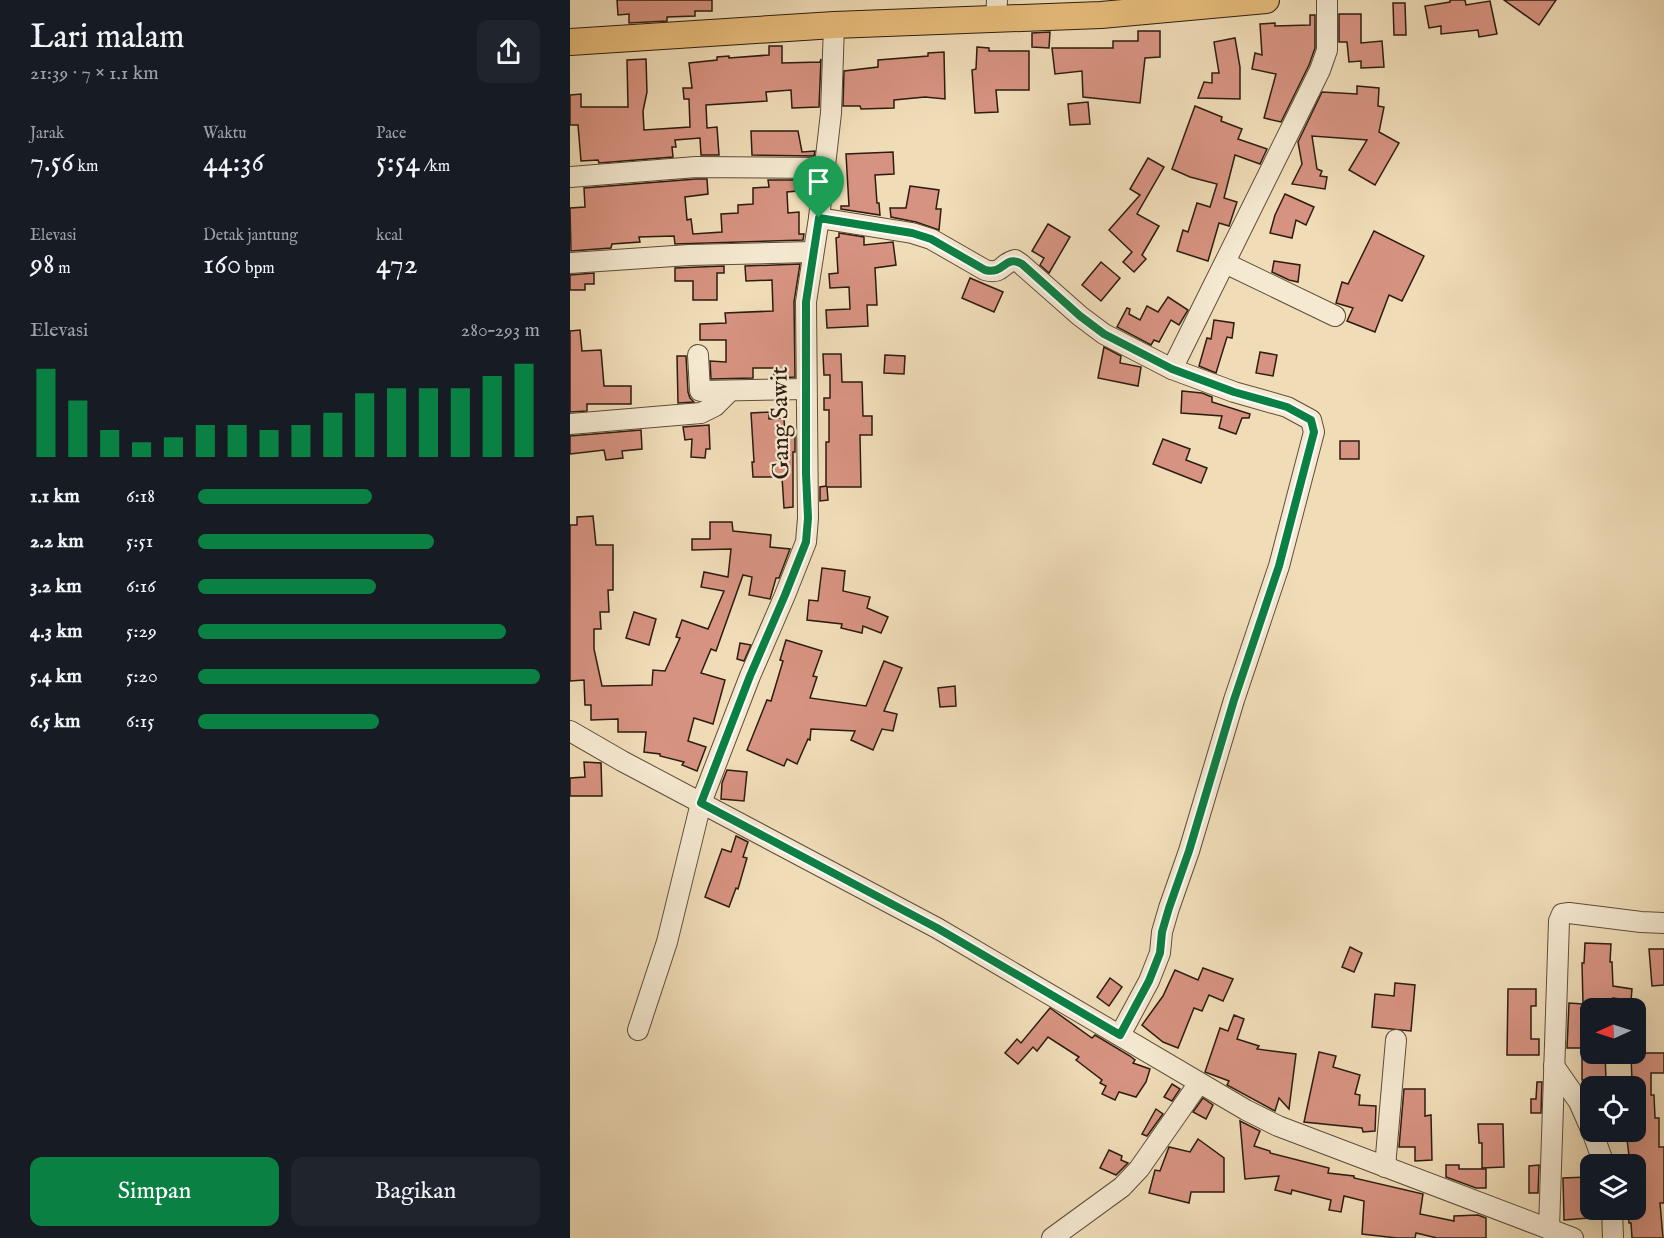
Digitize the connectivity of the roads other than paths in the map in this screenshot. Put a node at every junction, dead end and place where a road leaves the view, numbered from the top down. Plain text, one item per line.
1 (1266, 0) edge
2 (1327, 0) edge
3 (996, 9) edge
4 (834, 25) junction
5 (570, 42) edge
6 (825, 168) junction
7 (570, 177) edge
8 (819, 218) junction
9 (812, 252) junction
10 (570, 263) edge
11 (1225, 263) junction
12 (1335, 316) dead end
13 (698, 355) dead end
14 (1172, 369) junction
15 (806, 389) junction
16 (730, 391) junction
17 (570, 424) edge
18 (570, 731) edge
19 (701, 803) junction
20 (1664, 923) edge
21 (638, 1030) dead end
22 (1120, 1035) junction
23 (1396, 1040) dead end
24 (1554, 1066) junction
25 (1199, 1083) junction
26 (1580, 1104) edge
27 (1385, 1167) junction
28 (1612, 1220) edge
29 (1549, 1229) junction
30 (1052, 1238) edge
31 (1573, 1238) edge
32 (1613, 1238) edge

1 - 3 main road
2 - 11 street
3 - 4 main road
4 - 5 main road
4 - 6 street, Gang Sawit
6 - 7 street
6 - 8 street, Gang Sawit
8 - 9 street, Gang Sawit
8 - 14 street
9 - 10 street
9 - 15 street, Gang Sawit
11 - 12 street
11 - 14 street
13 - 16 street
14 - 22 street
15 - 16 street
15 - 19 street, Gang Sawit
16 - 17 street
18 - 19 street
19 - 21 street, Gang Sawit
19 - 22 street
20 - 24 street
22 - 25 street
23 - 27 street
24 - 26 street
24 - 29 street
25 - 27 street
25 - 30 street
27 - 29 street
28 - 32 street
29 - 31 street

